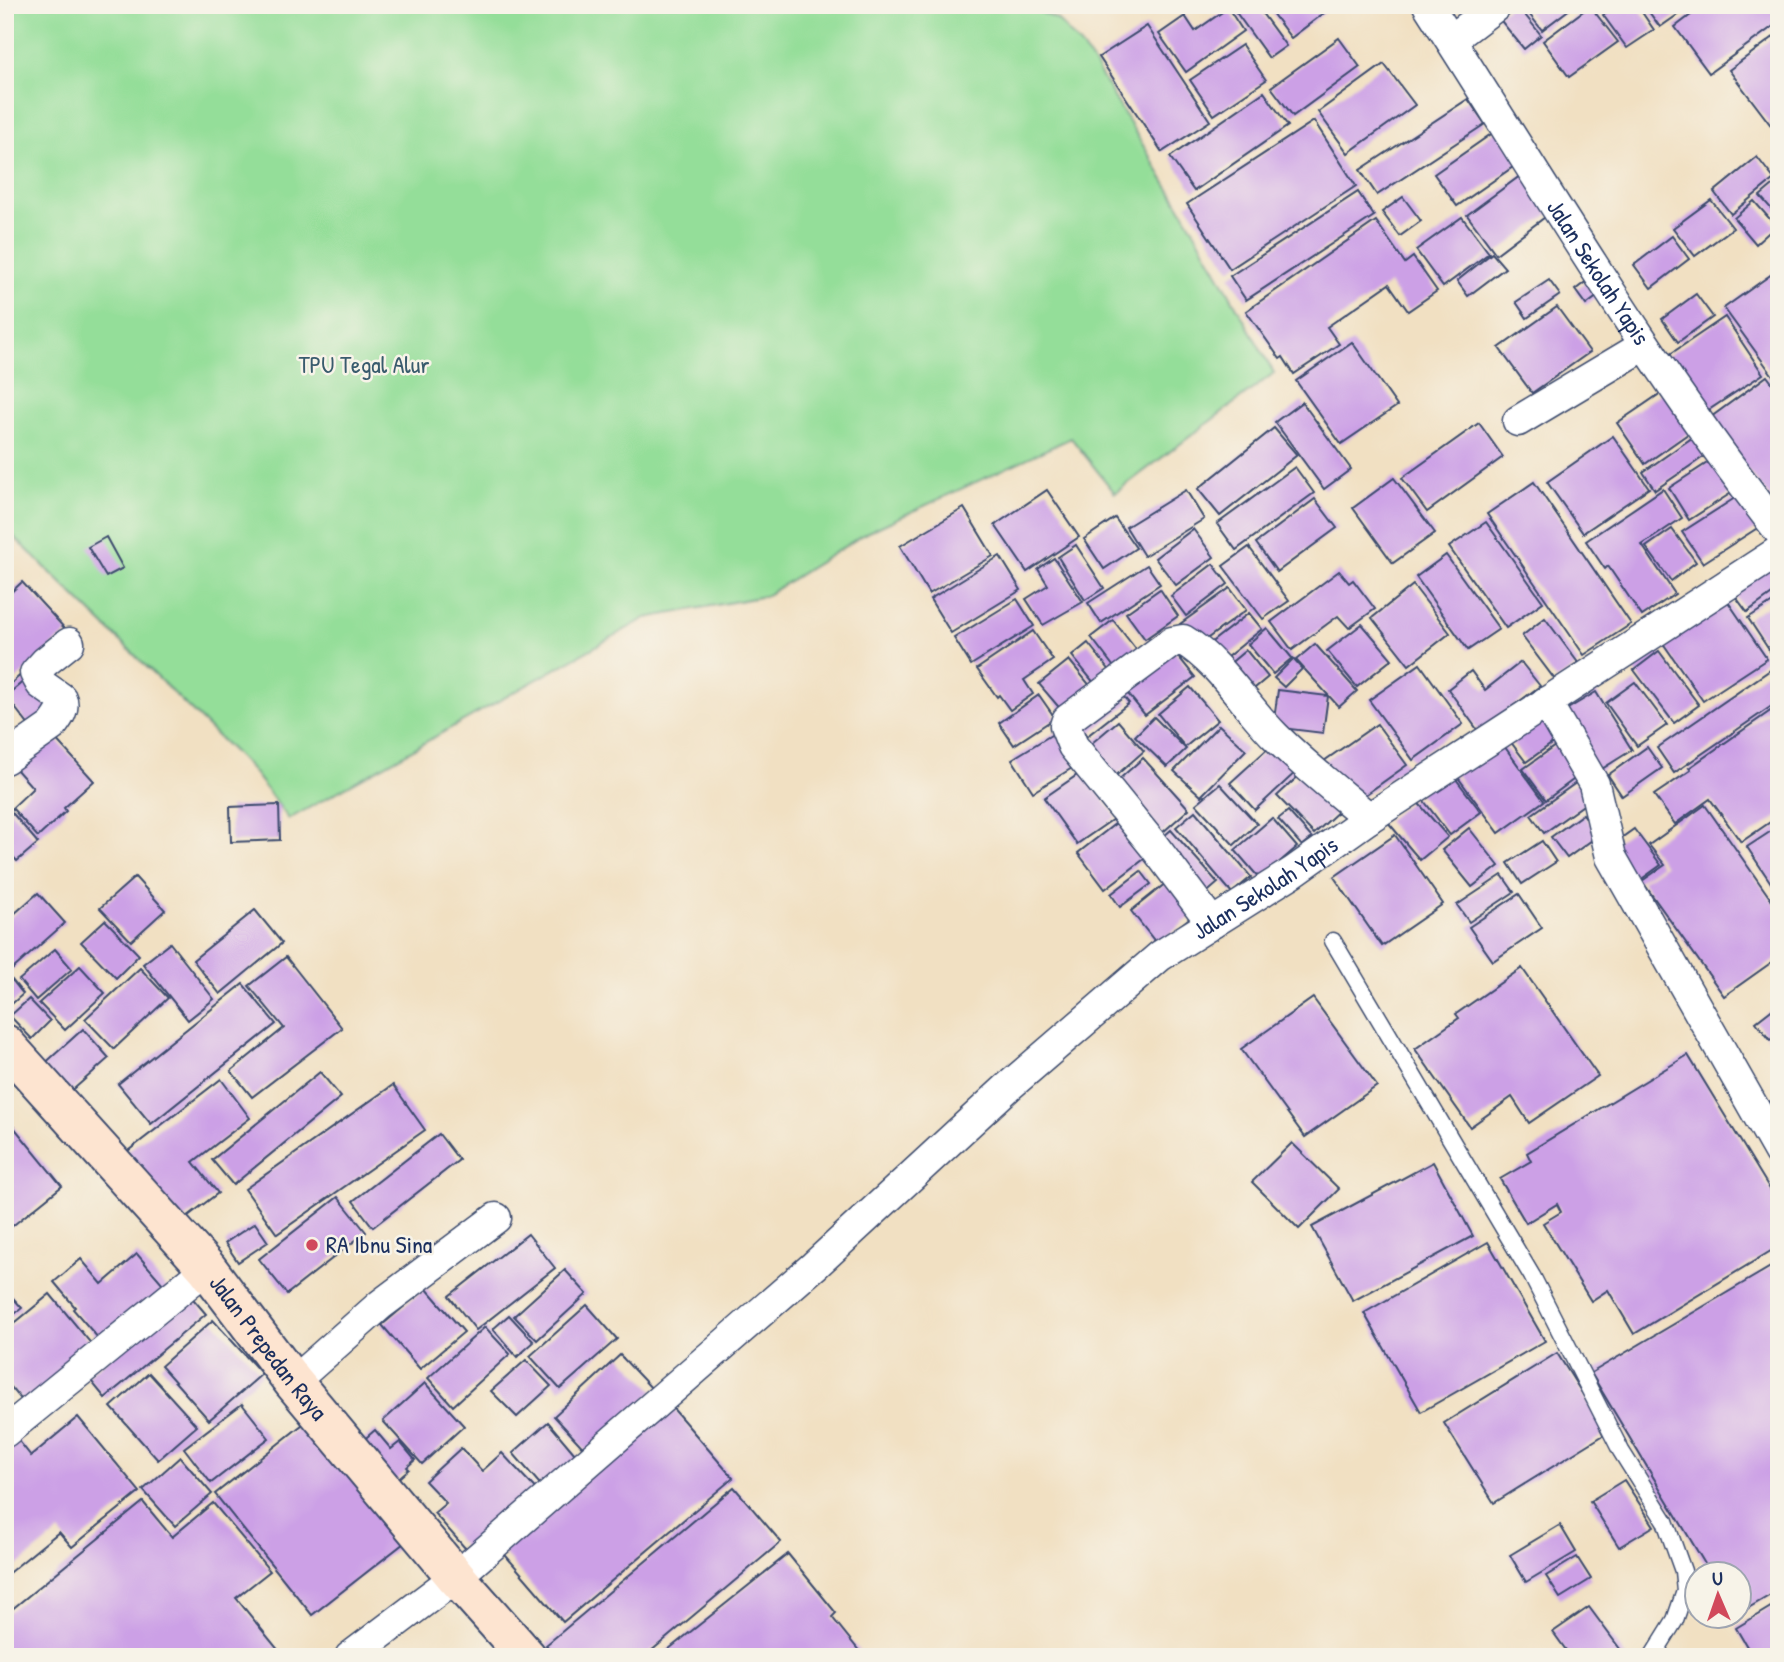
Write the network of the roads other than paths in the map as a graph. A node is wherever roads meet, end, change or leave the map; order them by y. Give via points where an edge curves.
1 (1428, 5) edge
2 (1497, 5) edge
3 (1451, 40) junction
4 (1645, 345) junction
5 (1518, 421) dead end
6 (1779, 531) edge
7 (1779, 551) edge
8 (69, 643) dead end
9 (1546, 702) junction
10 (5, 759) edge
11 (1368, 818) junction
12 (1212, 923) junction
13 (1333, 942) dead end
14 (5, 1044) edge
15 (1779, 1152) edge
16 (496, 1218) dead end
17 (206, 1268) junction
18 (293, 1382) junction
19 (5, 1432) edge
20 (456, 1577) junction
21 (351, 1657) edge
22 (527, 1657) edge
23 (1652, 1657) edge

1 - 3 street, Jalan Sekolah Yapis
2 - 3 street
3 - 4 street, Jalan Sekolah Yapis
4 - 5 street
4 - 6 street, Jalan Sekolah Yapis via 1722,458
7 - 9 street, Jalan Sekolah Yapis
8 - 10 street via 35,673 41,684 61,698 58,719
9 - 11 street, Jalan Sekolah Yapis
9 - 15 street via 1594,784 1611,857
11 - 12 street, Jalan Sekolah Yapis via 1293,873
11 - 12 street via 1274,735 1191,645 1183,640 1172,642 1065,726 1073,746
12 - 20 street, Jalan Sekolah Yapis via 1160,956 1007,1087 814,1266
13 - 23 lane via 1532,1276 1621,1451 1665,1521 1683,1571 1685,1591 1675,1620
14 - 17 street, Jalan Prepedan Raya
16 - 18 street via 380,1305
17 - 18 street, Jalan Prepedan Raya
17 - 19 street
18 - 20 street, Jalan Prepedan Raya
20 - 21 street, Jalan Sekolah Yapis
20 - 22 street, Jalan Prepedan Raya

